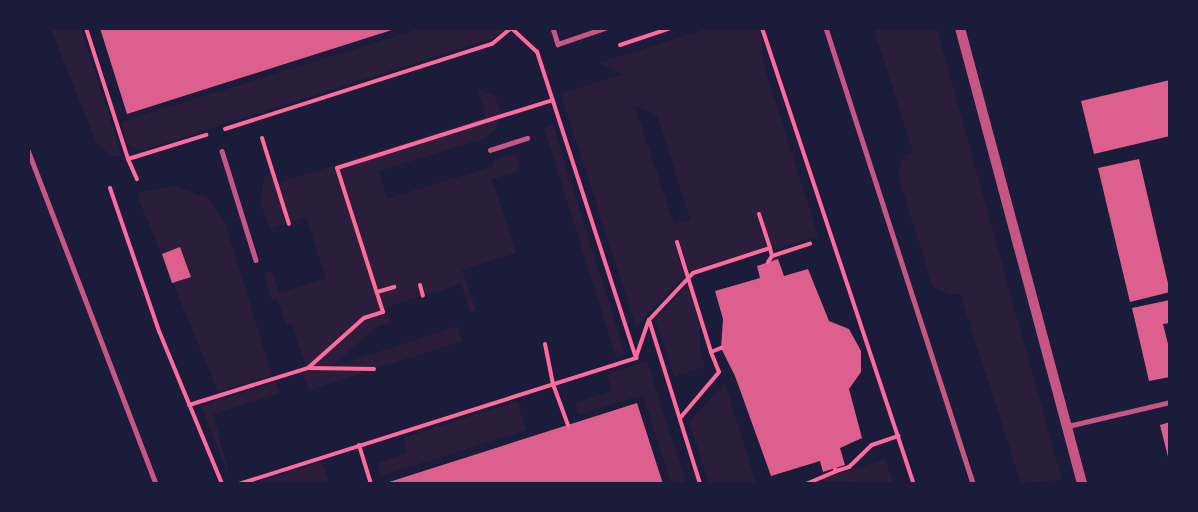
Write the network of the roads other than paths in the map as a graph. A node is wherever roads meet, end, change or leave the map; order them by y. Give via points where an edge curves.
1 (553, 28) edge
2 (605, 28) edge
3 (826, 28) edge
4 (960, 28) edge
5 (527, 138) dead end
6 (28, 150) edge
7 (489, 150) dead end
8 (222, 151) dead end
9 (256, 260) dead end
10 (1170, 402) edge
11 (1065, 426) junction
12 (156, 483) edge
13 (973, 483) edge
14 (1082, 483) edge

1 - 2 lane via 558,44
3 - 13 lane
4 - 11 street
5 - 7 lane
6 - 12 lane
8 - 9 lane
10 - 11 lane
11 - 14 street

